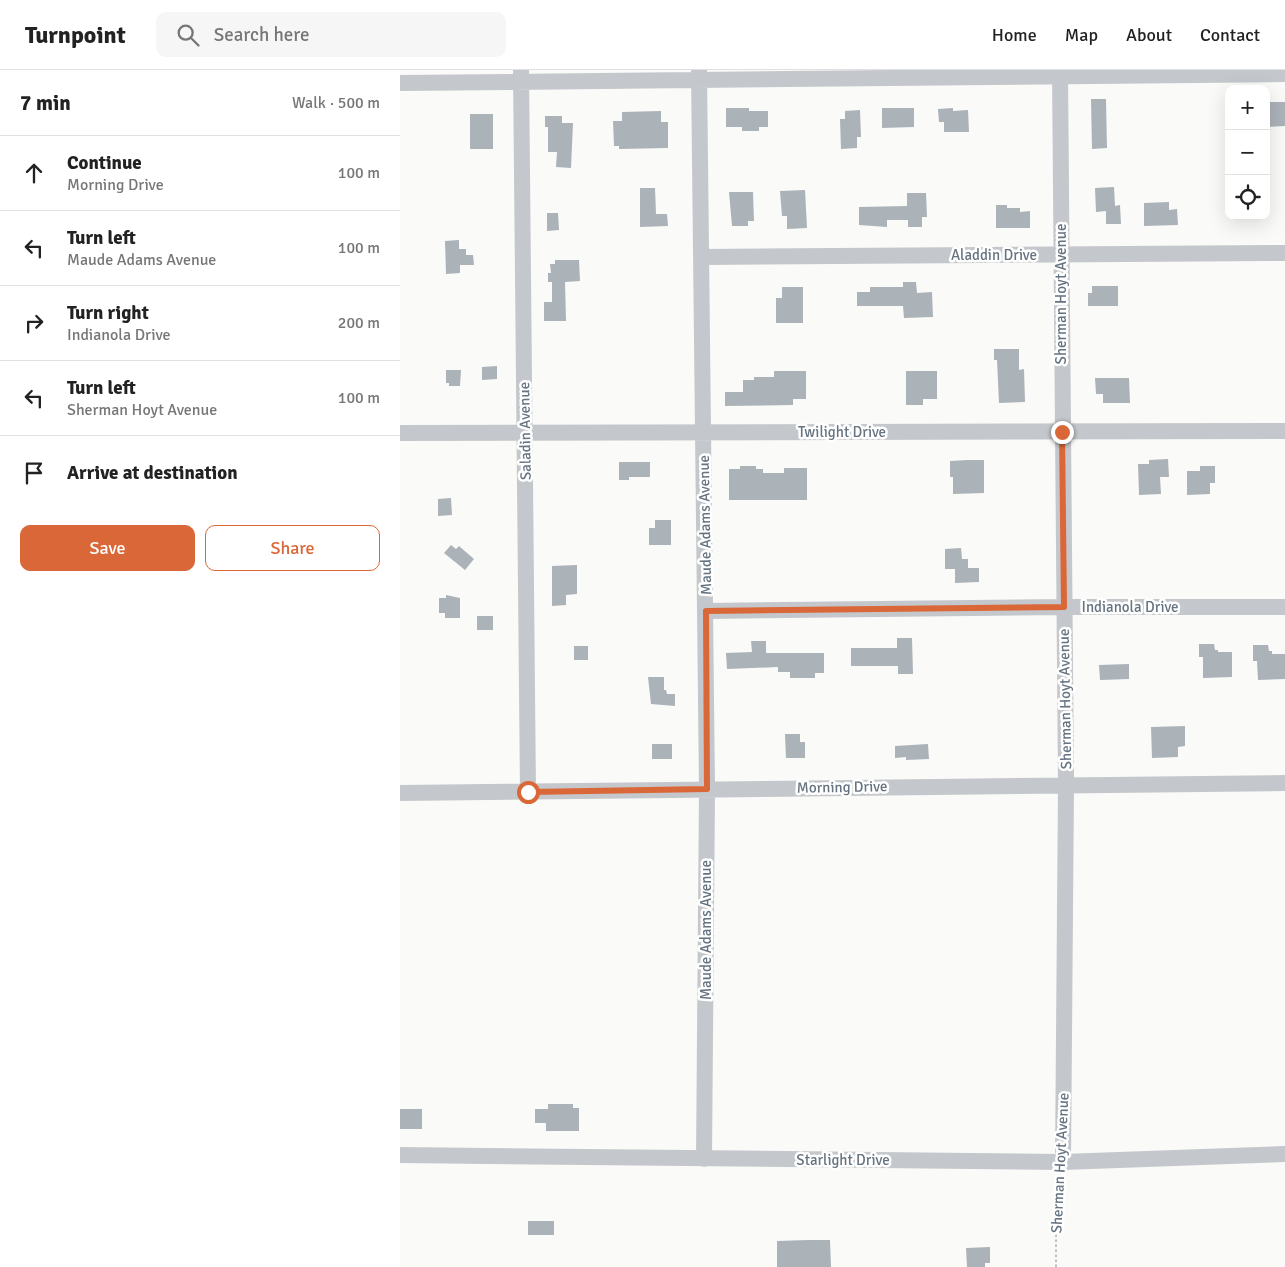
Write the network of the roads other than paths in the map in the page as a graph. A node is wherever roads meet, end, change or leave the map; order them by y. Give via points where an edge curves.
1 (1242, 72) edge
2 (1060, 73) edge
3 (878, 74) edge
4 (1285, 74) edge
5 (521, 76) edge
6 (699, 76) edge
7 (400, 83) edge
8 (1285, 253) edge
9 (1061, 254) junction
10 (702, 257) junction
11 (1285, 431) edge
12 (525, 432) junction
13 (1062, 432) junction
14 (400, 433) edge
15 (704, 433) junction
16 (1064, 607) junction
17 (1285, 607) edge
18 (706, 611) junction
19 (1285, 783) edge
20 (1066, 784) junction
21 (707, 789) junction
22 (528, 792) junction
23 (400, 793) edge
24 (1285, 1154) edge
25 (400, 1155) edge
26 (704, 1159) junction
27 (1063, 1162) junction

1 - 2 street
1 - 4 street
2 - 3 street
2 - 9 street, Sherman Hoyt Avenue
3 - 6 street
5 - 6 street
5 - 7 street
5 - 12 street, Saladin Avenue
6 - 10 street, Maude Adams Avenue
8 - 9 street, Aladdin Drive
9 - 10 street, Aladdin Drive
9 - 13 street, Sherman Hoyt Avenue
10 - 15 street, Maude Adams Avenue
11 - 13 street, Twilight Drive
12 - 14 street, Twilight Drive
12 - 15 street, Twilight Drive
12 - 22 street, Saladin Avenue
13 - 15 street, Twilight Drive
13 - 16 street, Sherman Hoyt Avenue
15 - 18 street, Maude Adams Avenue
16 - 17 street, Indianola Drive
16 - 18 street, Indianola Drive
16 - 20 street, Sherman Hoyt Avenue
18 - 21 street, Maude Adams Avenue
19 - 20 street, Morning Drive
20 - 21 street, Morning Drive
20 - 27 street, Sherman Hoyt Avenue
21 - 22 street, Morning Drive
21 - 26 street, Maude Adams Avenue
22 - 23 street, Morning Drive
24 - 27 street, Starlight Drive
25 - 26 street, Starlight Drive
26 - 27 street, Starlight Drive

